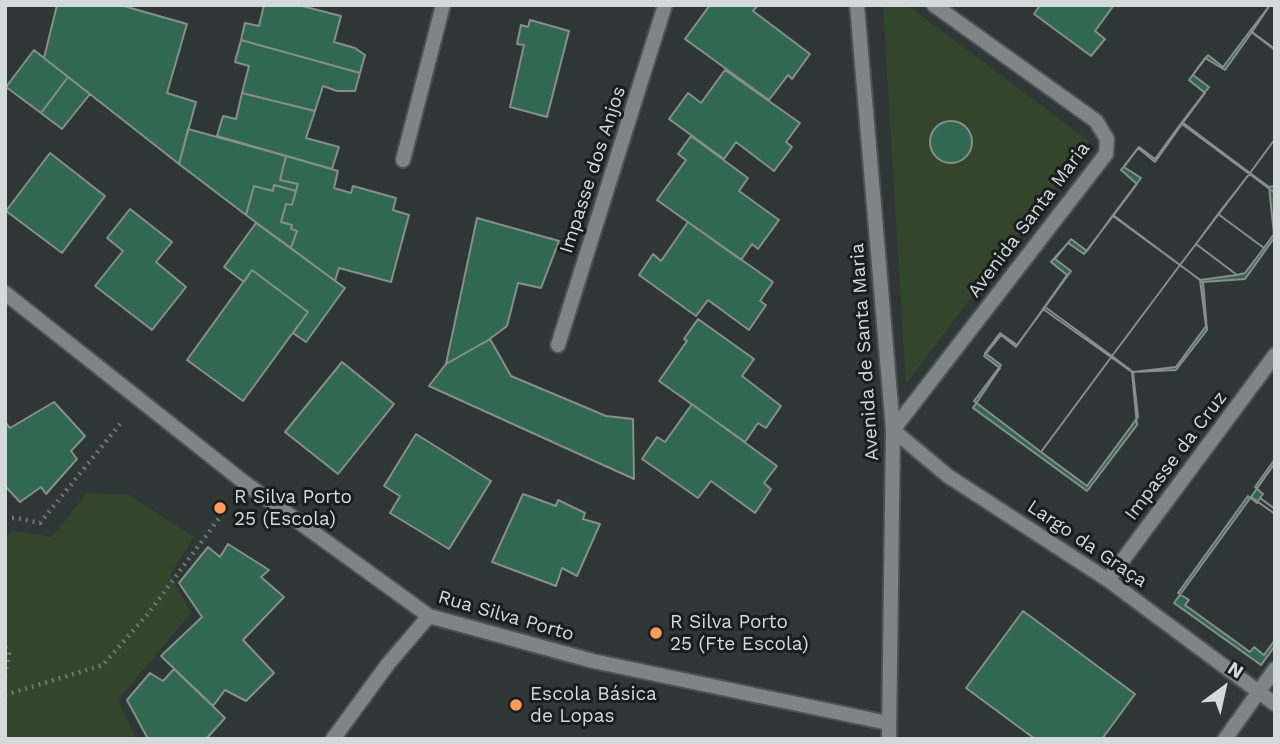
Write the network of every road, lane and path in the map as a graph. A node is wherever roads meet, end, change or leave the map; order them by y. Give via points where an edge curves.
1 (443, 5) edge
2 (665, 5) edge
3 (857, 5) edge
4 (934, 5) edge
5 (403, 160) dead end
6 (5, 293) edge
7 (558, 345) dead end
8 (1275, 355) edge
9 (140, 399) junction
10 (892, 430) junction
11 (245, 483) junction
12 (5, 518) edge
13 (1108, 580) junction
14 (429, 616) junction
15 (5, 647) edge
16 (1275, 669) edge
17 (5, 675) edge
18 (1259, 691) junction
19 (5, 695) edge
20 (1275, 704) edge
21 (888, 723) junction
22 (333, 739) edge
23 (889, 739) edge
24 (1226, 739) edge

1 - 5 street
2 - 7 street, Impasse dos Anjos
3 - 10 street, Avenida de Santa Maria
4 - 10 street, Avenida Santa Maria via 1096,121 1107,139 1106,154
6 - 9 street, Rua Silva Porto
8 - 13 street, Impasse da Cruz
9 - 11 street, Rua Silva Porto
9 - 12 path via 40,523
10 - 13 street, Largo da Graça via 948,476
10 - 21 street, Avenida de Santa Maria
11 - 14 street, Rua Silva Porto
11 - 19 path via 147,615 103,664
13 - 18 street, Largo da Graça
14 - 21 street, Rua Silva Porto via 593,661
14 - 22 street
15 - 17 path via 9,653
16 - 18 street
18 - 20 street, Largo da Graça
18 - 24 street
21 - 23 street, Avenida de Santa Maria

